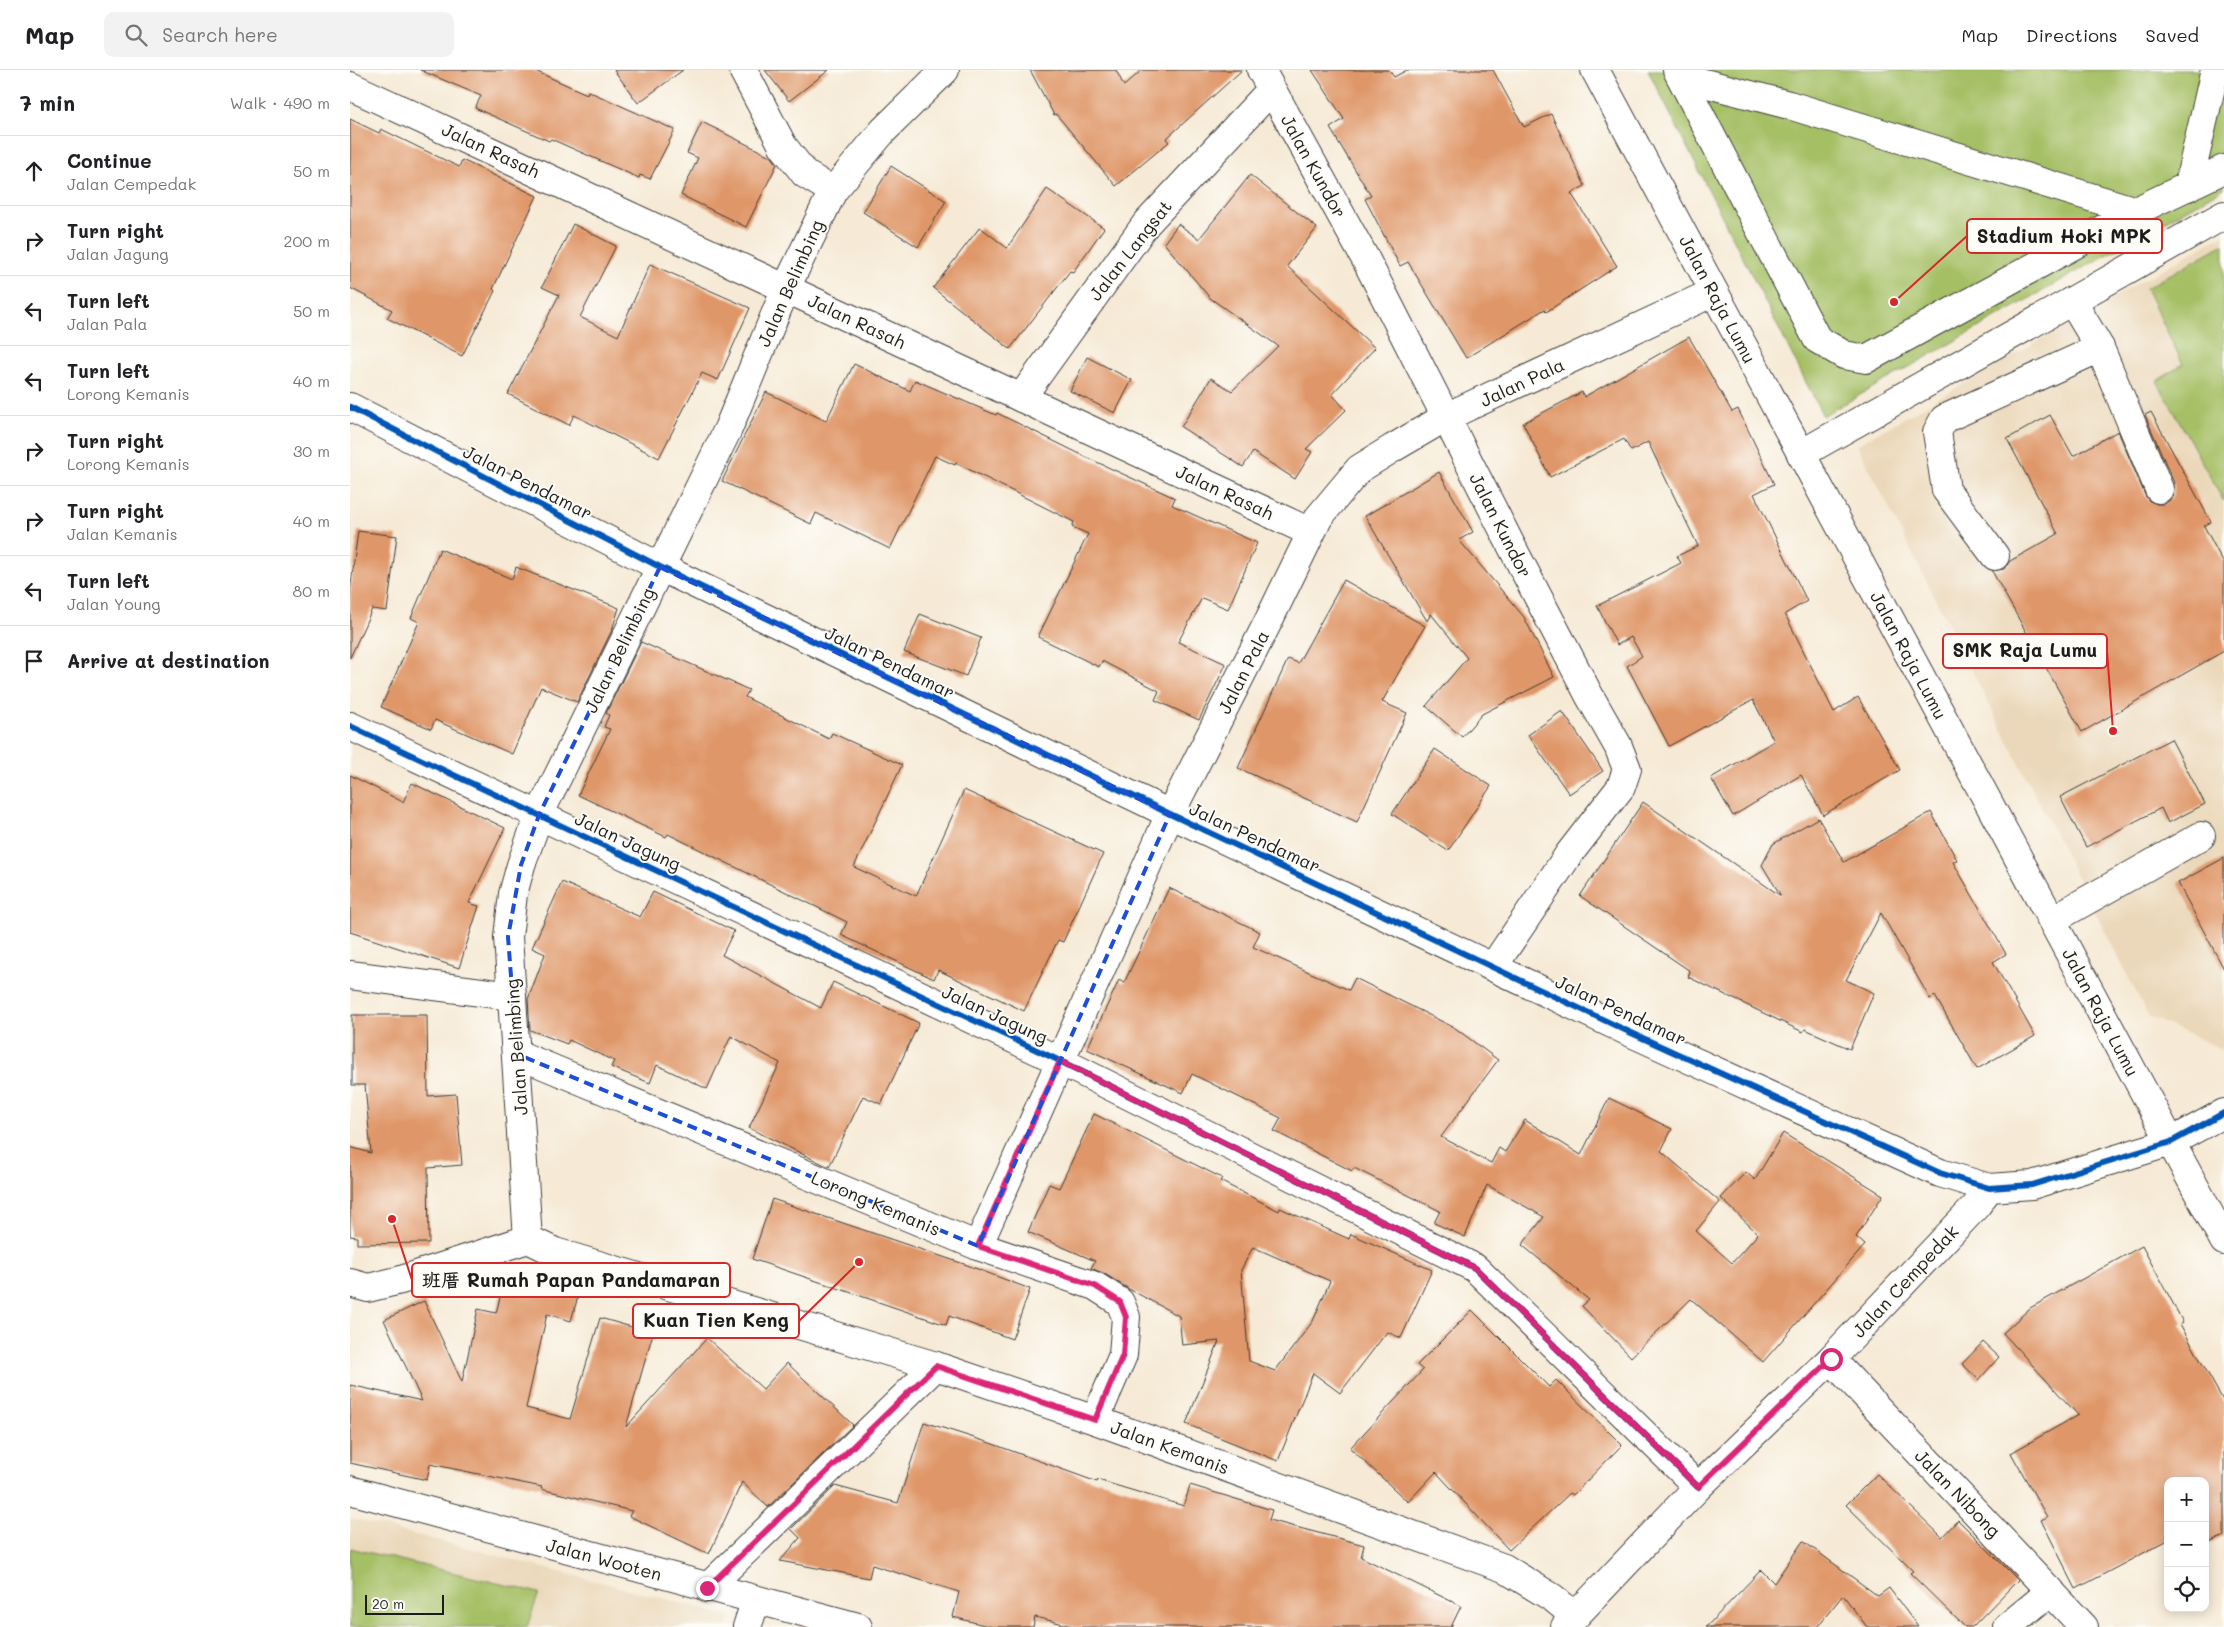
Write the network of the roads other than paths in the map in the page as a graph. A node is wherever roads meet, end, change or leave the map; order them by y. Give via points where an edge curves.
1 (743, 70) edge
2 (945, 70) edge
3 (1595, 70) edge
4 (2215, 70) edge
5 (1679, 74) edge
6 (1266, 80) edge
7 (350, 86) edge
8 (2224, 169) edge
9 (2188, 188) junction
10 (833, 191) junction
11 (2136, 211) junction
12 (2224, 215) edge
13 (786, 288) junction
14 (1714, 292) junction
15 (2072, 301) junction
16 (2100, 348) junction
17 (1021, 398) junction
18 (350, 407) edge
19 (1446, 418) junction
20 (1802, 454) junction
21 (2159, 489) dead end
22 (1310, 532) junction
23 (1994, 556) dead end
24 (660, 567) junction
25 (350, 726) edge
26 (1170, 814) junction
27 (539, 815) junction
28 (2201, 836) dead end
29 (2052, 920) junction
30 (1493, 967) junction
31 (350, 975) edge
32 (512, 996) junction
33 (517, 1054) junction
34 (1060, 1061) junction
35 (2224, 1113) edge
36 (2171, 1142) junction
37 (1989, 1188) junction
38 (528, 1239) junction
39 (2224, 1241) edge
40 (978, 1246) junction
41 (350, 1283) edge
42 (1831, 1359) junction
43 (936, 1366) junction
44 (1095, 1420) junction
45 (1698, 1487) junction
46 (350, 1490) edge
47 (707, 1588) junction
48 (2051, 1591) junction
49 (756, 1600) junction
50 (1570, 1622) edge
51 (747, 1627) edge
52 (858, 1627) edge
53 (2007, 1627) edge
54 (2084, 1627) edge

1 - 10 street via 783,146 805,174
2 - 10 street, Jalan Belimbing via 883,131
3 - 14 street, Jalan Raja Lumu
4 - 9 street
5 - 11 street via 1789,104
5 - 11 street via 1817,339 1844,355 1866,359
6 - 17 street, Jalan Langsat via 1146,224
6 - 19 street, Jalan Kundor via 1366,260
7 - 13 street, Jalan Rasah
8 - 9 street
9 - 11 street
10 - 13 street, Jalan Belimbing
12 - 15 street
13 - 17 street, Jalan Rasah
13 - 24 street, Jalan Belimbing via 728,429
14 - 19 street, Jalan Pala
14 - 20 street, Jalan Raja Lumu
15 - 16 street
15 - 20 street
16 - 21 street
16 - 23 street via 1944,419 1937,432 1946,490
17 - 22 street, Jalan Rasah
18 - 24 street, Jalan Pendamar
19 - 22 street, Jalan Pala via 1359,469
19 - 30 street, Jalan Kundor via 1618,746 1627,769 1621,787 1569,854
20 - 29 street, Jalan Raja Lumu
22 - 26 street, Jalan Pala
24 - 26 street, Jalan Pendamar
24 - 27 street, Jalan Belimbing
25 - 27 street, Jalan Jagung
26 - 30 street, Jalan Pendamar
26 - 34 street, Jalan Pala
27 - 32 street, Jalan Belimbing via 513,894 508,937
27 - 34 street, Jalan Jagung
28 - 29 street
29 - 36 street, Jalan Raja Lumu
30 - 37 street, Jalan Pendamar via 1940,1173
31 - 32 street
32 - 33 street, Jalan Belimbing
33 - 38 street, Jalan Belimbing
33 - 40 street, Lorong Kemanis
34 - 40 street, Jalan Pala
34 - 45 street, Jalan Jagung via 1475,1268
35 - 36 street, Jalan Pendamar
36 - 37 street, Jalan Pendamar via 2032,1185
36 - 39 street, Jalan Raja Lumu
37 - 42 street, Jalan Cempedak via 1977,1205
38 - 41 street via 401,1280 368,1288
38 - 43 street, Jalan Kemanis via 555,1252
40 - 44 street, Lorong Kemanis via 1095,1286 1120,1302 1126,1317 1123,1355
42 - 45 street, Jalan Cempedak
42 - 48 street, Jalan Nibong
43 - 44 street, Jalan Kemanis
43 - 47 street
44 - 50 street, Jalan Kemanis via 1504,1568 1553,1598
45 - 50 street, Jalan Cempedak
46 - 47 street, Jalan Wooten
47 - 49 street, Jalan Wooten
48 - 53 street
48 - 54 street, Jalan Nibong
49 - 51 street
49 - 52 street, Jalan Wooten

